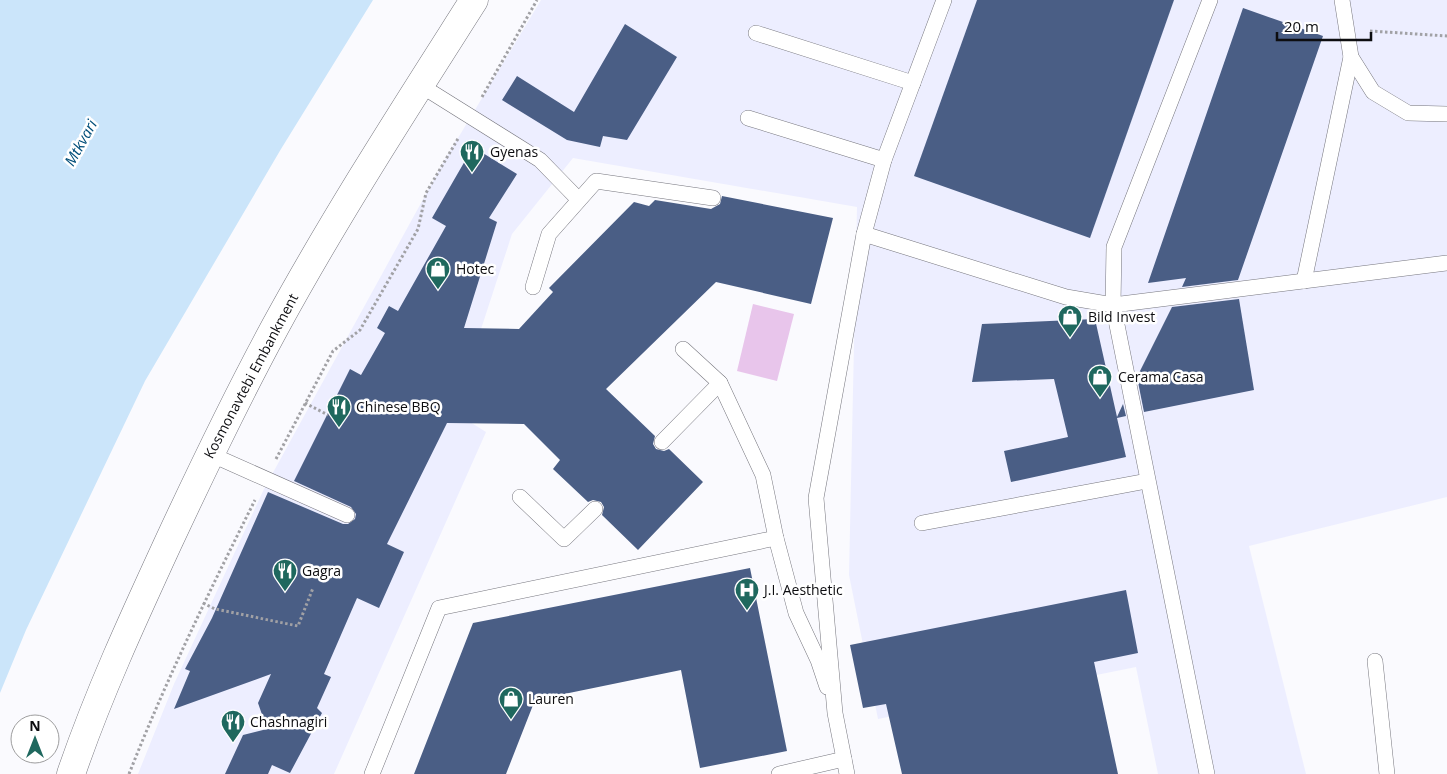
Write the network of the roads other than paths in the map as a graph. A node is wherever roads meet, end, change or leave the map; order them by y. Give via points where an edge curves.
1 (474, 0) edge
2 (944, 0) edge
3 (1210, 0) edge
4 (1342, 0) edge
5 (756, 33) dead end
6 (1351, 57) junction
7 (913, 83) junction
8 (420, 85) junction
9 (1447, 114) edge
10 (748, 118) dead end
11 (884, 160) junction
12 (713, 198) dead end
13 (578, 199) junction
14 (864, 234) junction
15 (1447, 263) edge
16 (1304, 282) junction
17 (533, 287) dead end
18 (1113, 305) junction
19 (683, 349) dead end
20 (720, 383) junction
21 (662, 442) dead end
22 (210, 454) junction
23 (1147, 481) junction
24 (520, 497) dead end
25 (595, 509) dead end
26 (347, 514) dead end
27 (922, 523) dead end
28 (776, 538) junction
29 (1375, 661) dead end
30 (835, 713) junction
31 (845, 767) edge
32 (71, 774) edge
33 (372, 774) edge
34 (779, 774) edge
35 (1207, 774) edge
36 (1387, 774) edge

1 - 8 main road, Kosmonavtebi Embankment
2 - 7 lane
3 - 18 lane via 1114,248
4 - 6 lane
5 - 7 lane
6 - 9 lane via 1373,92 1408,113
6 - 16 lane
7 - 11 lane
8 - 13 lane via 540,160
8 - 22 main road, Kosmonavtebi Embankment via 275,327
10 - 11 lane
11 - 14 lane
12 - 13 lane via 596,181
13 - 17 lane via 549,234
14 - 18 lane via 1066,297
14 - 30 lane via 816,498
15 - 16 lane
16 - 18 lane
18 - 23 lane
19 - 20 lane
20 - 21 lane
20 - 28 lane via 763,475
22 - 26 lane
22 - 32 main road, Kosmonavtebi Embankment via 106,682
23 - 27 lane
23 - 35 lane
24 - 25 lane via 564,539
28 - 30 lane via 796,613 818,660
28 - 33 lane via 440,608
29 - 36 lane
30 - 31 lane
31 - 34 lane

